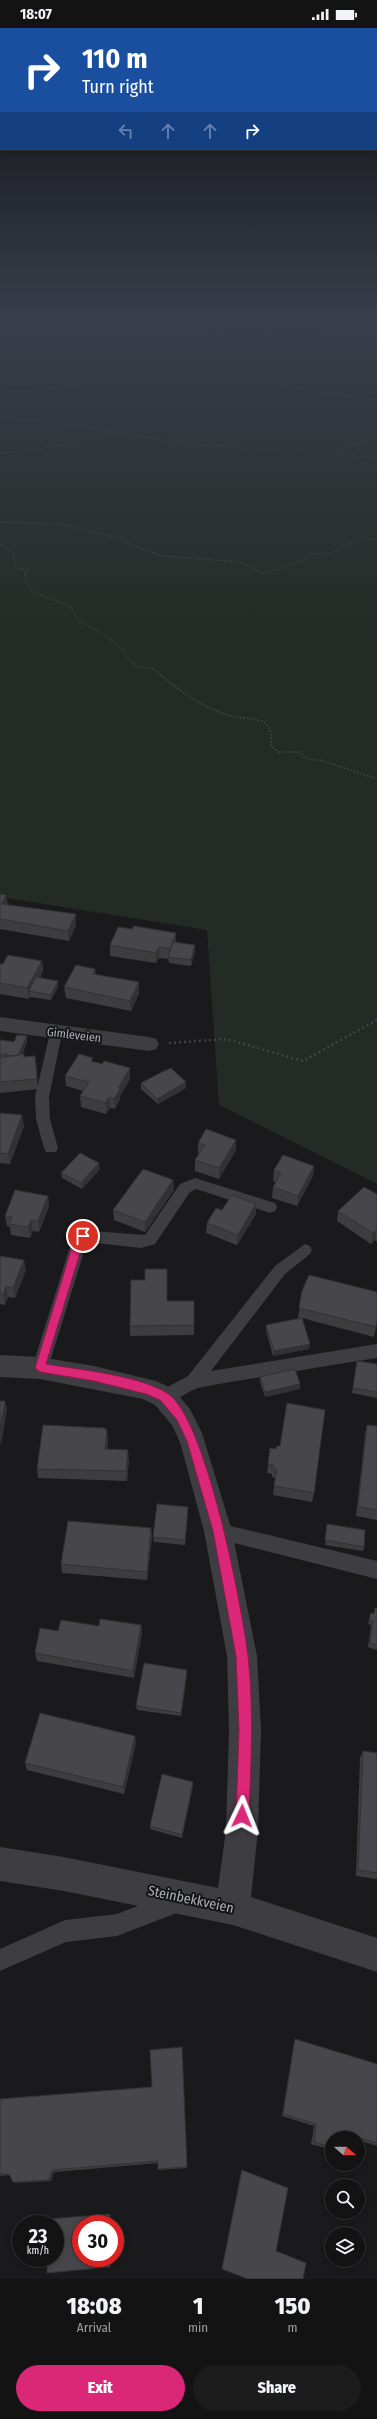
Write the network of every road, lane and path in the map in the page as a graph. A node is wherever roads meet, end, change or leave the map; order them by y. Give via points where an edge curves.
1 (57, 423) edge
2 (120, 432) junction
3 (377, 437) edge
4 (334, 452) junction
5 (0, 453) edge
6 (377, 459) edge
7 (0, 522) edge
8 (377, 540) edge
9 (0, 545) edge
10 (377, 779) edge
11 (377, 1020) edge
12 (0, 1024) edge
13 (56, 1033) junction
14 (149, 1044) joint
15 (51, 1148) dead end
16 (270, 1208) dead end
17 (306, 1250) dead end
18 (377, 1351) edge
19 (0, 1366) edge
20 (40, 1368) junction
21 (194, 1381) junction
22 (164, 1397) junction
23 (218, 1531) junction
24 (377, 1570) edge
25 (0, 1864) edge
26 (190, 1897) junction
27 (233, 1908) junction
28 (377, 1955) edge
29 (0, 1960) edge

1 - 2 path
2 - 4 path via 185,443
2 - 5 path via 30,450
3 - 4 path
4 - 6 path
7 - 8 path via 78,527 121,538 124,542 162,556 240,562 264,574 302,561 312,554 332,553 360,537
9 - 10 path via 13,552 16,568 28,570 24,574 31,591 71,607 78,621 105,634 124,650 127,658 136,666 154,669 184,695 227,715 257,719 266,723 271,732 271,746 278,752 300,752 305,758 323,761
11 - 14 path via 303,1061 226,1039
12 - 13 street, Gimleveien
13 - 14 street, Gimleveien
13 - 15 lane via 42,1098 43,1119
16 - 20 lane via 194,1183 184,1188 150,1240 141,1242 84,1231
17 - 21 lane via 280,1270
18 - 21 lane
19 - 20 street
20 - 22 street via 94,1376 147,1389
21 - 22 lane
22 - 23 street via 181,1417 193,1441
23 - 24 lane
23 - 27 street via 242,1656 246,1730 242,1830
25 - 26 street, Steinbekkveien
26 - 27 street, Steinbekkveien
26 - 29 lane via 117,1925 65,1931
27 - 28 street, Steinbekkveien

